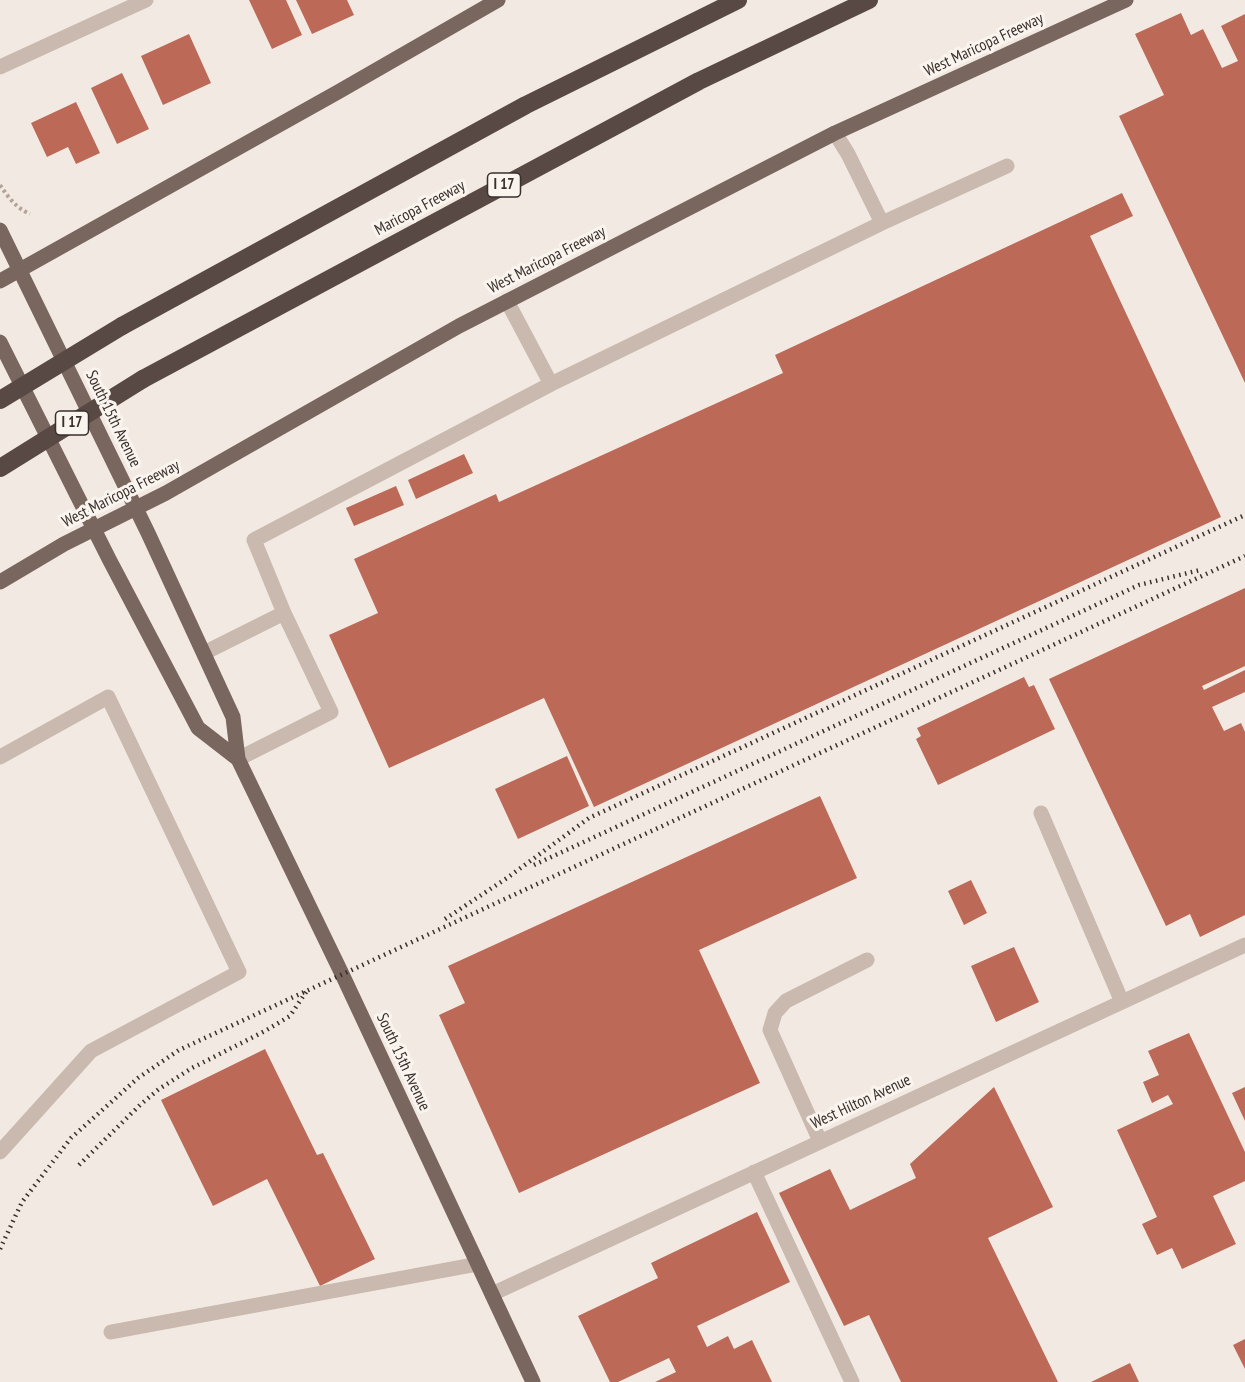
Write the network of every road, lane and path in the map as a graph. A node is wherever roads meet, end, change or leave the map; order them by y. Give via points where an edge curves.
1 (146, 0) edge
2 (498, 0) edge
3 (738, 0) edge
4 (869, 0) edge
5 (1126, 0) edge
6 (0, 67) edge
7 (835, 134) junction
8 (1007, 166) dead end
9 (0, 184) edge
10 (30, 214) dead end
11 (882, 223) junction
12 (0, 230) edge
13 (20, 269) junction
14 (0, 280) edge
15 (507, 302) junction
16 (0, 342) edge
17 (550, 384) junction
18 (0, 400) edge
19 (0, 468) edge
20 (136, 508) junction
21 (94, 529) junction
22 (0, 582) edge
23 (284, 613) junction
24 (204, 653) junction
25 (0, 757) edge
26 (238, 759) junction
27 (1041, 813) dead end
28 (1245, 945) edge
29 (867, 960) dead end
30 (1122, 1002) junction
31 (820, 1141) junction
32 (0, 1152) edge
33 (754, 1172) junction
34 (478, 1264) junction
35 (492, 1293) junction
36 (111, 1332) dead end
37 (533, 1382) edge
38 (852, 1382) edge

1 - 6 street
2 - 13 main road
3 - 18 highway, bridge via 526,105 122,326
4 - 19 highway, Maricopa Freeway / I 17, bridge via 699,81 143,379
5 - 7 main road, West Maricopa Freeway
7 - 11 street
7 - 15 main road, West Maricopa Freeway
8 - 11 street
9 - 10 path via 8,198
11 - 17 street
12 - 13 main road, South 15th Avenue
13 - 14 main road
13 - 20 main road, South 15th Avenue
15 - 17 street
15 - 20 main road, West Maricopa Freeway
16 - 21 main road, South 15th Avenue
17 - 23 street via 254,540
20 - 21 main road, West Maricopa Freeway
20 - 24 main road, South 15th Avenue
21 - 22 main road, West Maricopa Freeway
21 - 26 main road, South 15th Avenue via 198,728
23 - 24 street
23 - 26 street via 331,712
24 - 26 main road, South 15th Avenue via 233,717
25 - 32 street via 108,697 239,972 91,1051
26 - 34 main road, South 15th Avenue
27 - 30 street
28 - 30 street, West Hilton Avenue
29 - 31 street via 786,1001 775,1013 770,1030
30 - 31 street, West Hilton Avenue
31 - 33 street, West Hilton Avenue
33 - 35 street, West Hilton Avenue
33 - 38 street
34 - 35 main road, South 15th Avenue
34 - 36 street
35 - 37 main road, South 15th Avenue

